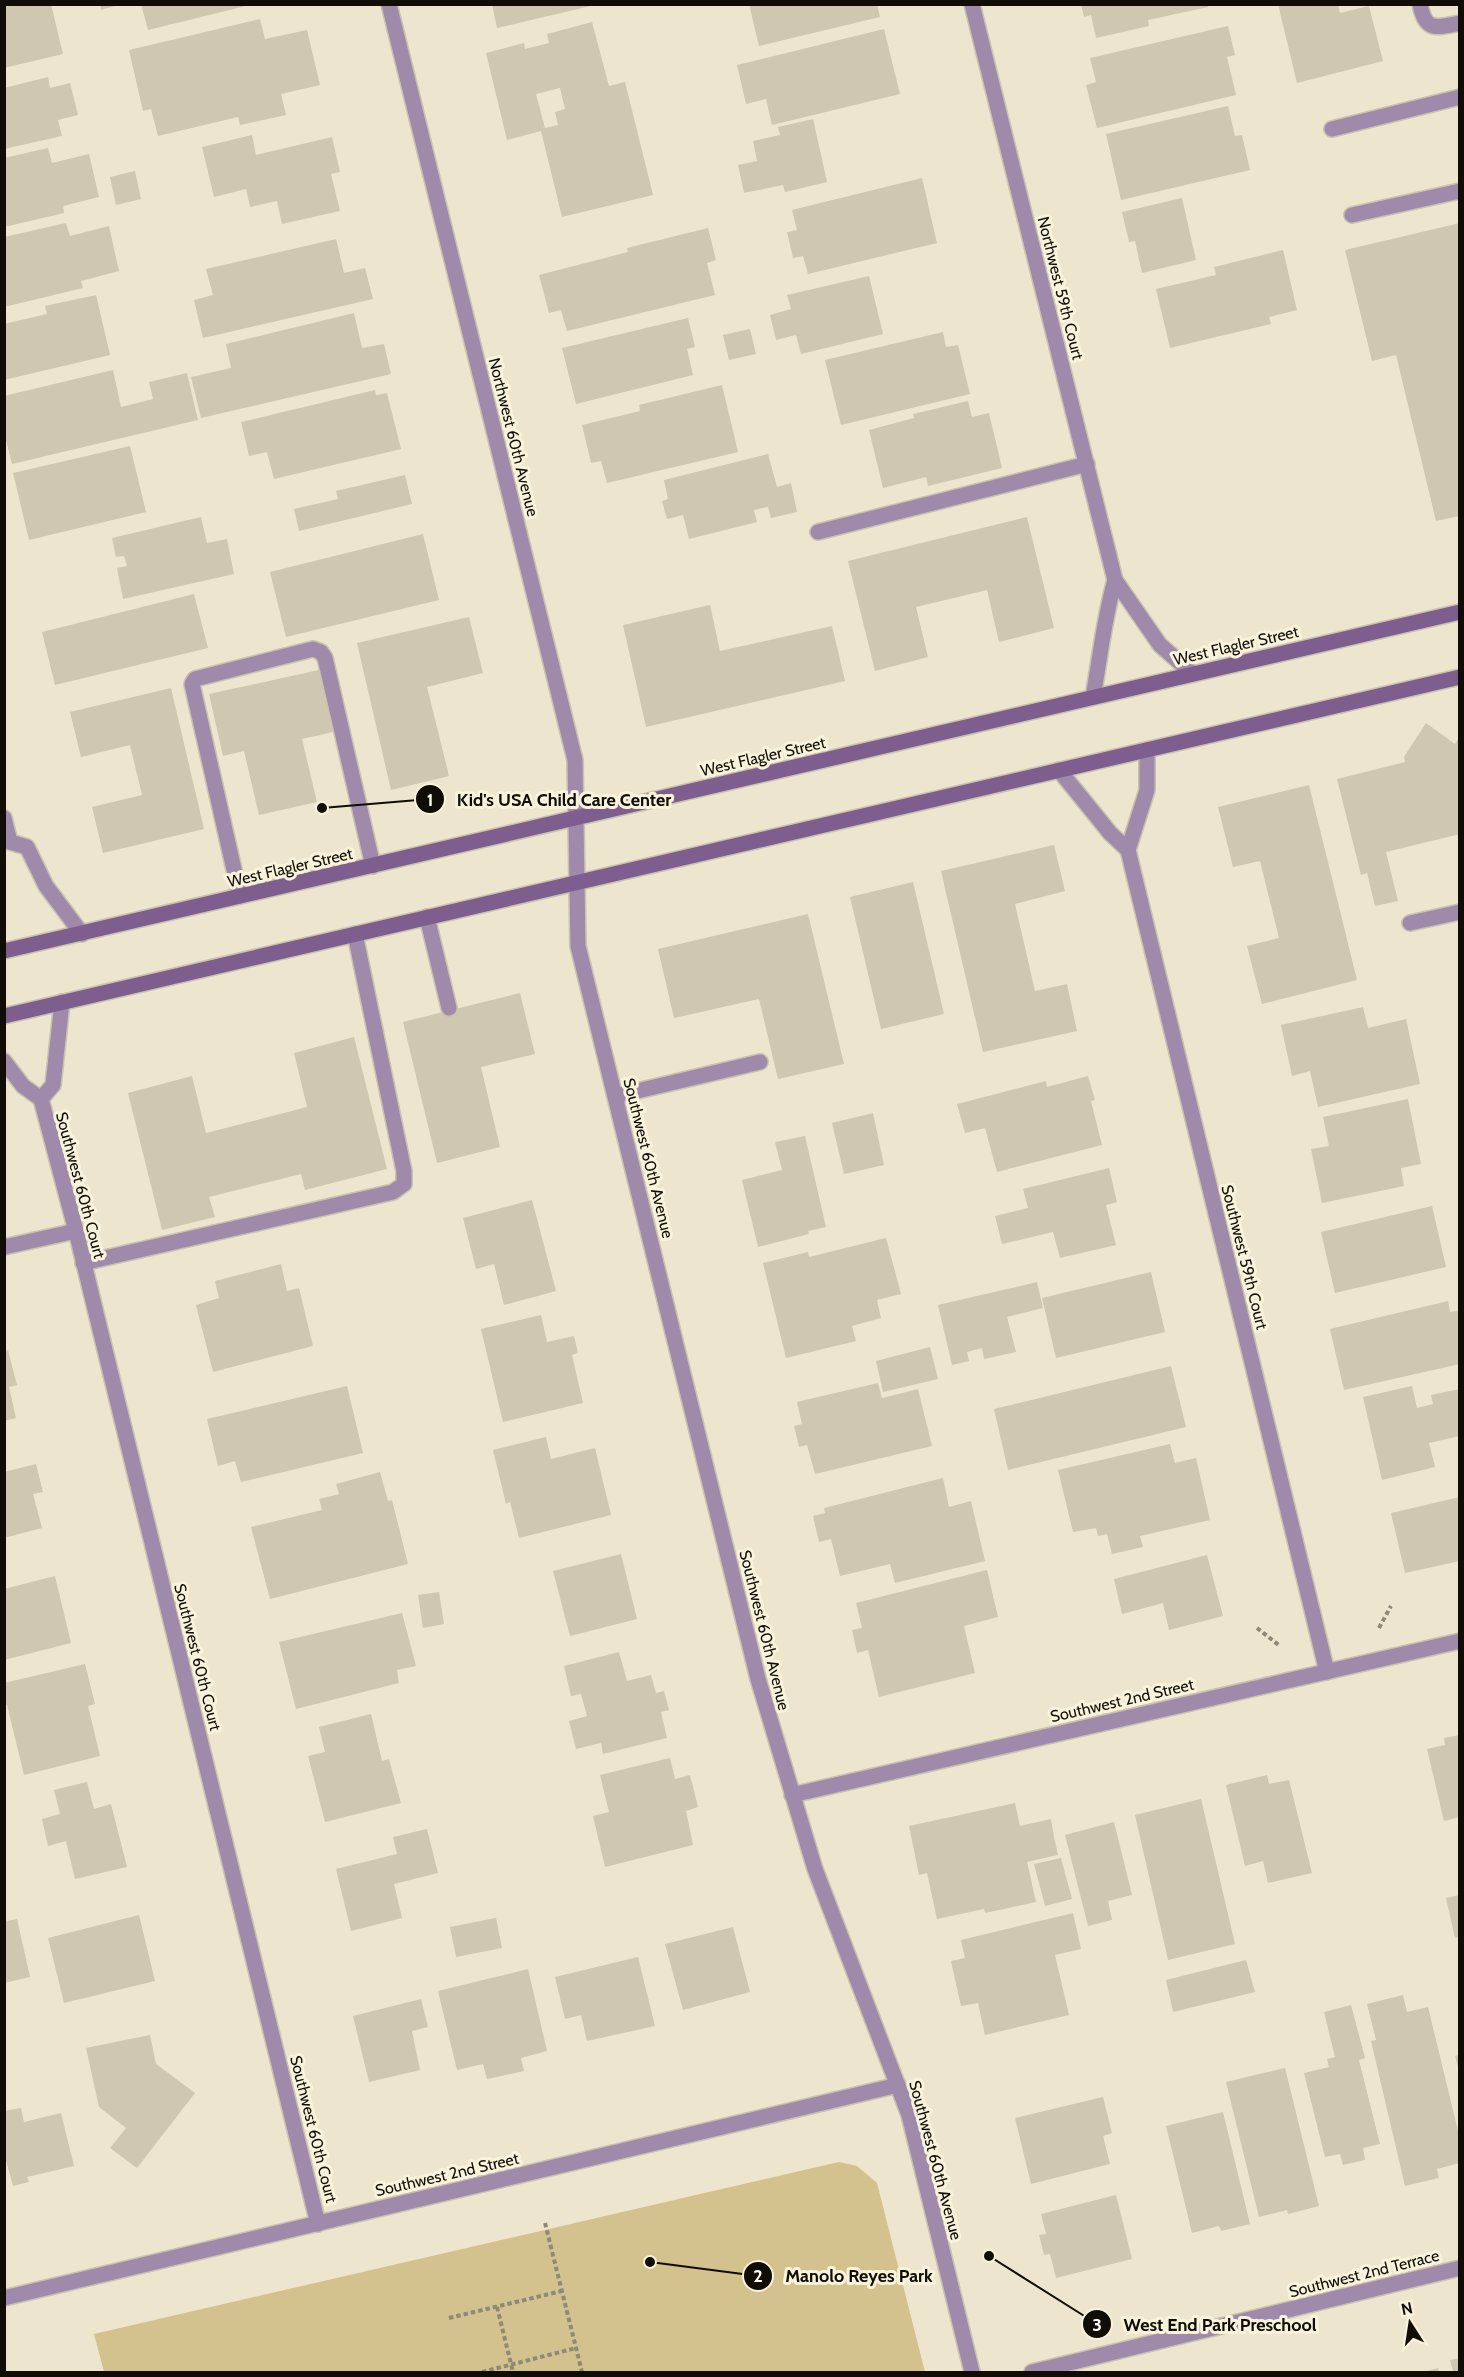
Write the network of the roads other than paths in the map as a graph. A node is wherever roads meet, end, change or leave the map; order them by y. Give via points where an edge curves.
1 (389, 4) edge
2 (972, 4) edge
3 (1420, 4) edge
4 (1460, 22) edge
5 (1460, 97) edge
6 (1332, 129) dead end
7 (1460, 191) edge
8 (1352, 214) dead end
9 (1087, 464) junction
10 (818, 532) dead end
11 (1115, 580) junction
12 (1460, 612) edge
13 (1192, 674) junction
14 (1460, 677) edge
15 (1093, 697) junction
16 (1147, 750) junction
17 (1059, 770) junction
18 (4, 818) edge
19 (575, 819) junction
20 (8, 845) edge
21 (1128, 850) junction
22 (373, 866) junction
23 (576, 882) junction
24 (240, 897) junction
25 (1460, 912) edge
26 (427, 917) junction
27 (1410, 923) dead end
28 (82, 934) junction
29 (355, 934) junction
30 (4, 951) edge
31 (62, 1002) junction
32 (449, 1008) dead end
33 (4, 1016) edge
34 (4, 1061) edge
35 (760, 1062) dead end
36 (616, 1096) junction
37 (41, 1099) junction
38 (76, 1231) junction
39 (4, 1247) edge
40 (83, 1263) junction
41 (1460, 1641) edge
42 (1327, 1672) junction
43 (792, 1795) junction
44 (898, 2085) junction
45 (318, 2224) junction
46 (1460, 2268) edge
47 (4, 2298) edge
48 (972, 2373) edge
49 (1032, 2373) edge

1 - 19 street, Northwest 60th Avenue via 575,760
2 - 9 street, Northwest 59th Court
3 - 4 street via 1429,25
5 - 6 street
7 - 8 street
9 - 10 street
9 - 11 street, Northwest 59th Court
11 - 13 street, Northwest 59th Court via 1160,645
11 - 15 street, Northwest 59th Court
12 - 13 main road, West Flagler Street
13 - 15 main road, West Flagler Street
14 - 16 main road
15 - 19 main road, West Flagler Street
16 - 17 main road
16 - 21 street via 1147,790
17 - 21 street
17 - 23 main road
18 - 20 street
19 - 22 main road, West Flagler Street
19 - 23 street, Northwest 60th Avenue
20 - 28 street via 27,847 46,885
21 - 42 street, Southwest 59th Court
22 - 24 main road, West Flagler Street
22 - 24 street via 325,658 313,649 195,679 192,684
23 - 26 main road
23 - 36 street, Southwest 60th Avenue via 578,946
24 - 28 main road, West Flagler Street
25 - 27 street
26 - 29 main road
26 - 32 street
28 - 30 main road, West Flagler Street
29 - 31 main road
29 - 40 street via 405,1172 404,1184 393,1192
31 - 33 main road
31 - 37 street, Southwest 60th Court via 52,1085
34 - 37 street, Southwest 60th Court via 23,1086
35 - 36 street
36 - 43 street, Southwest 60th Avenue via 758,1679
37 - 38 street, Southwest 60th Court
38 - 39 street
38 - 40 street, Southwest 60th Court
40 - 45 street, Southwest 60th Court
41 - 42 street, Southwest 2nd Street
42 - 43 street, Southwest 2nd Street
43 - 44 street, Southwest 60th Avenue via 814,1869
44 - 45 street, Southwest 2nd Street
44 - 48 street, Southwest 60th Avenue
45 - 47 street, Southwest 2nd Street
46 - 49 street, Southwest 2nd Terrace

